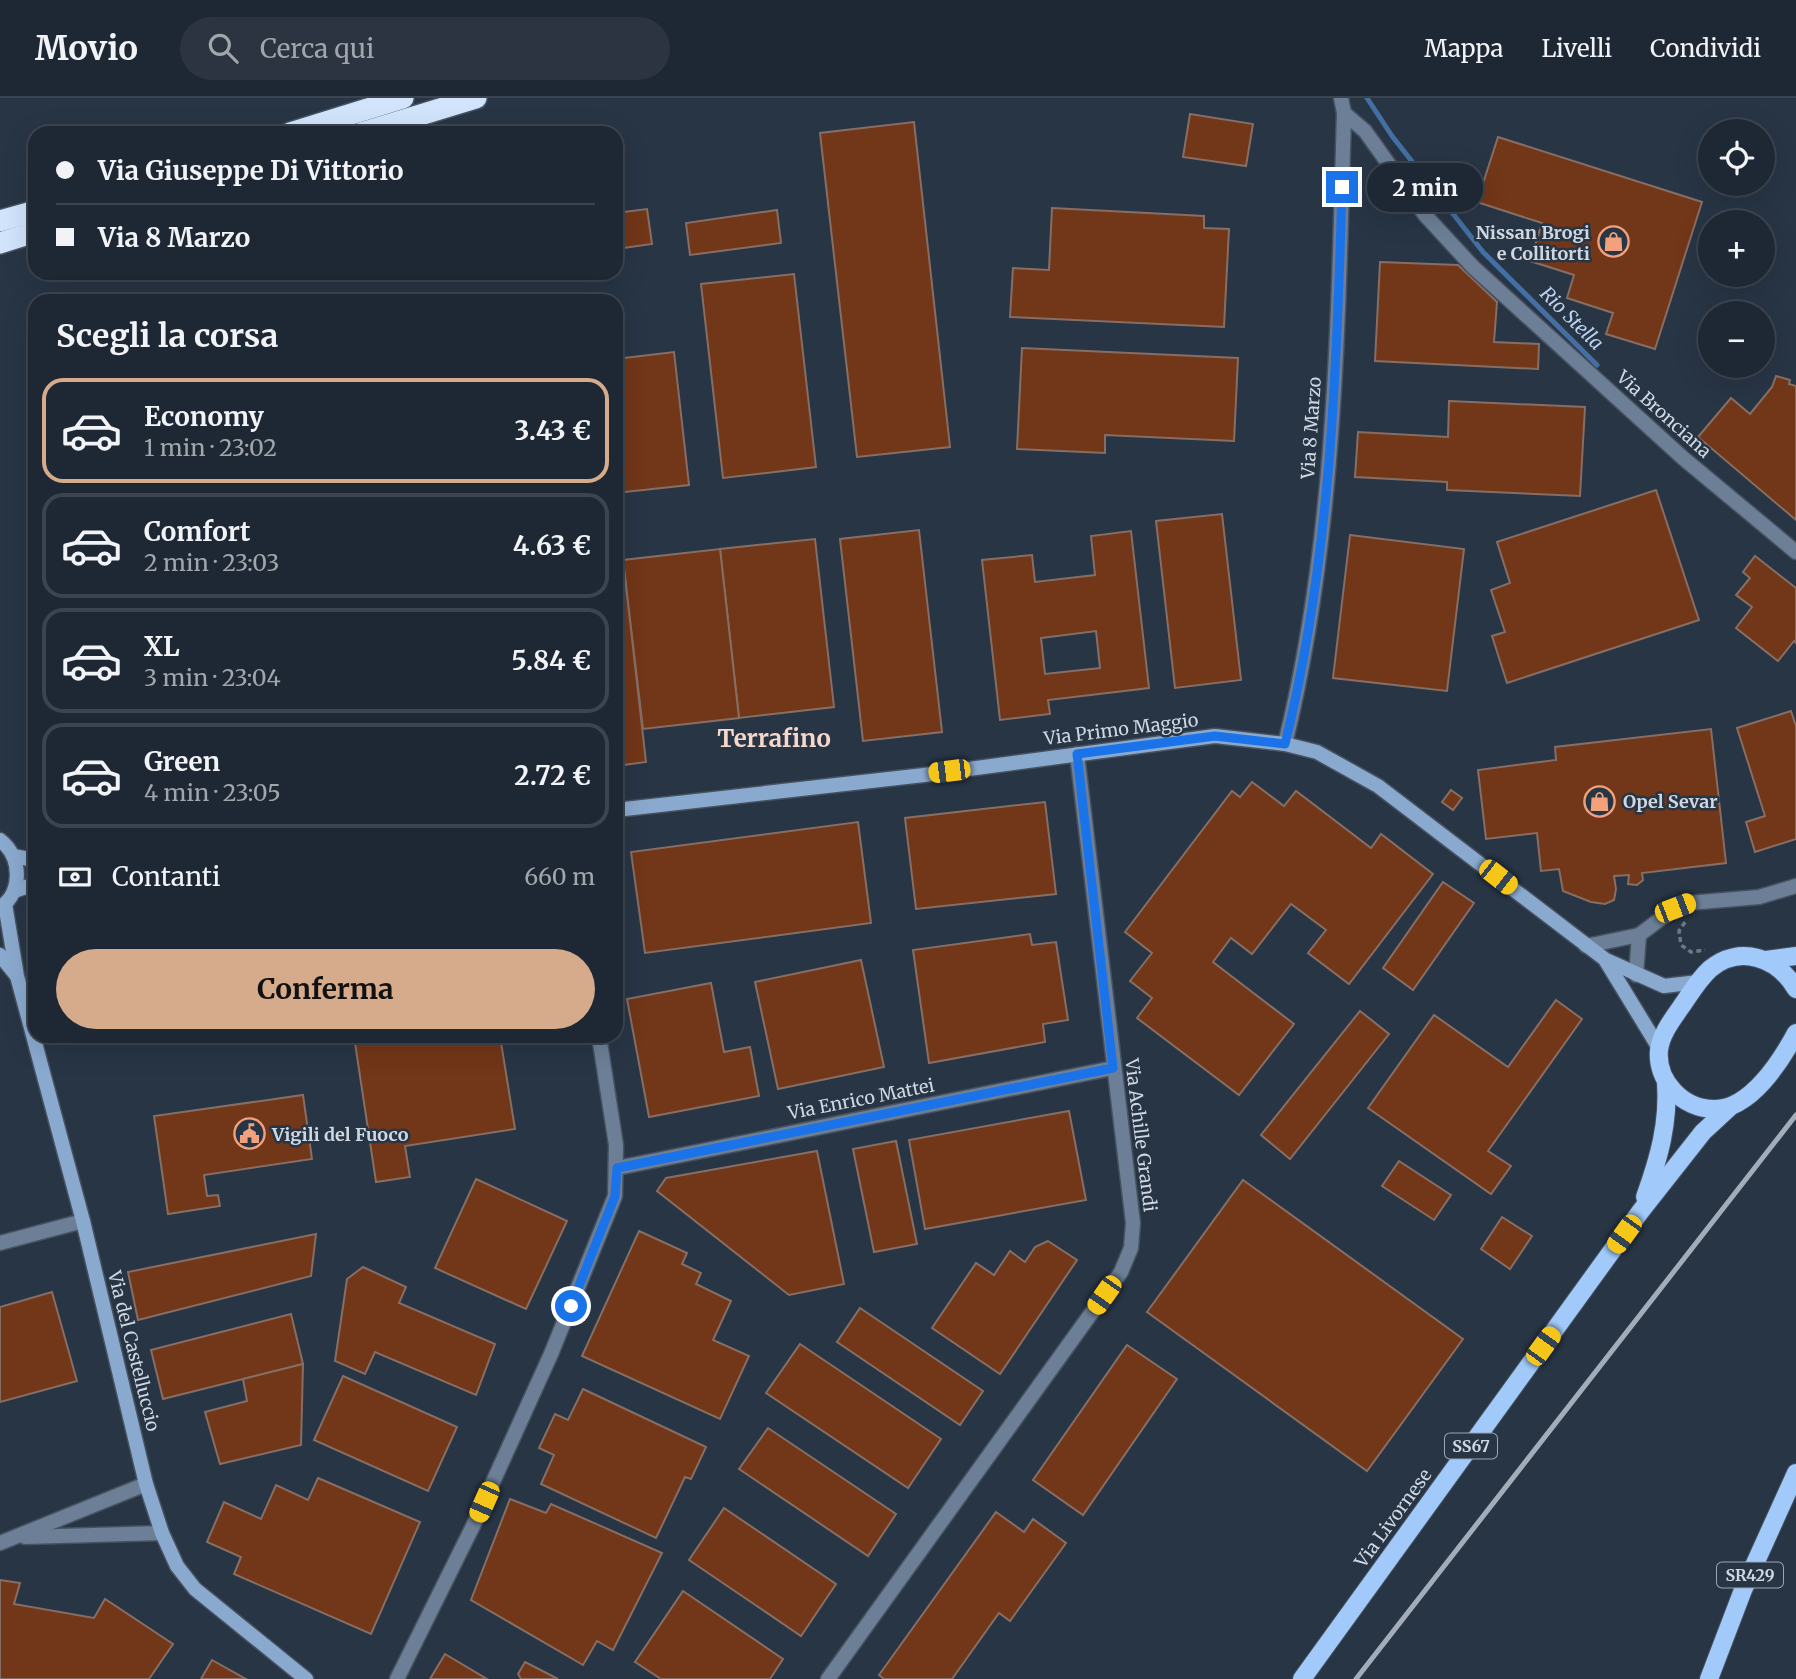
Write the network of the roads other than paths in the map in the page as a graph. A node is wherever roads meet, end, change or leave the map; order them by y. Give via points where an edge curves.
1 (403, 98) edge
2 (476, 98) edge
3 (1343, 105) edge
4 (313, 126) edge
5 (384, 126) edge
6 (28, 213) edge
7 (0, 221) edge
8 (28, 234) edge
9 (0, 243) edge
10 (1796, 552) edge
11 (1285, 744) junction
12 (1077, 754) junction
13 (623, 809) edge
14 (0, 840) edge
15 (13, 856) junction
16 (28, 859) edge
17 (28, 886) edge
18 (1796, 886) edge
19 (14, 891) junction
20 (3, 906) edge
21 (1639, 935) junction
22 (1586, 946) junction
23 (0, 955) edge
24 (1796, 956) edge
25 (1606, 960) junction
26 (1766, 960) junction
27 (1636, 975) junction
28 (17, 976) junction
29 (1698, 982) junction
30 (1796, 989) edge
31 (28, 1017) edge
32 (1796, 1032) edge
33 (35, 1043) edge
34 (600, 1043) edge
35 (1659, 1048) junction
36 (1113, 1068) junction
37 (1666, 1082) junction
38 (1729, 1108) junction
39 (617, 1168) junction
40 (1640, 1212) junction
41 (83, 1221) junction
42 (0, 1243) edge
43 (1796, 1473) edge
44 (146, 1483) junction
45 (162, 1533) junction
46 (17, 1537) junction
47 (0, 1543) edge
48 (306, 1679) edge
49 (397, 1679) edge
50 (828, 1679) edge
51 (1302, 1679) edge
52 (1709, 1679) edge

1 - 4 highway
2 - 5 highway
3 - 10 street, Via Bronciana via 1425,215 1473,267 1683,458
3 - 11 street, Via 8 Marzo via 1329,456 1306,653
6 - 7 highway
8 - 9 highway
11 - 12 main road, Via Primo Maggio via 1215,736
11 - 22 main road, Via Primo Maggio via 1317,752 1378,786
12 - 13 main road, Via Primo Maggio
12 - 36 street, Via Achille Grandi
14 - 15 main road
15 - 16 main road
15 - 19 main road
17 - 19 main road
18 - 21 street via 1759,897 1689,903
19 - 20 main road
20 - 28 main road, Via del Castelluccio
21 - 22 street
21 - 27 street
22 - 25 main road, Via Primo Maggio
23 - 28 main road
24 - 26 main road
25 - 27 main road, Via Primo Maggio
25 - 35 main road, Via Primo Maggio
26 - 29 main road via 1735,957 1710,969
26 - 30 main road via 1784,972
27 - 29 main road, Via Primo Maggio via 1664,986
28 - 31 main road, Via del Castelluccio
29 - 35 main road
32 - 38 main road, Via Livornese / SS67 via 1753,1094
33 - 41 main road, Via del Castelluccio
34 - 39 street
35 - 37 main road, Via Livornese / SS67
36 - 39 street, Via Enrico Mattei
36 - 50 street, Via Achille Grandi via 1133,1223 1127,1261
37 - 38 main road via 1693,1105
37 - 40 main road, Via Livornese / SS67 via 1664,1138
38 - 40 main road, Via Livornese / SS67 via 1703,1132
39 - 49 street via 610,1212 551,1354 473,1527
40 - 51 main road, Via Livornese / SS67
41 - 42 street
41 - 44 main road, Via del Castelluccio
43 - 52 main road, SR429
44 - 45 main road, Via del Castelluccio
44 - 46 street
45 - 46 street
45 - 48 main road, Via del Castelluccio via 177,1566 195,1589
46 - 47 street

